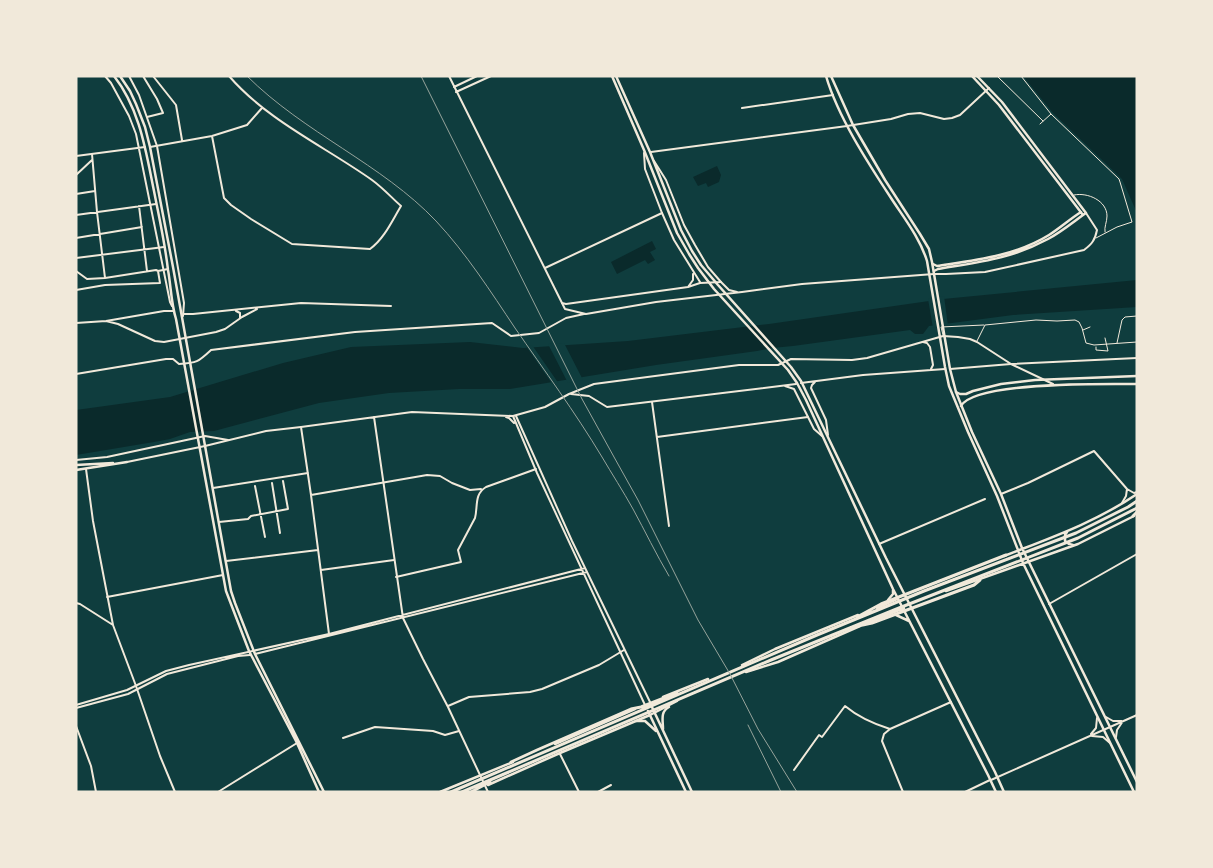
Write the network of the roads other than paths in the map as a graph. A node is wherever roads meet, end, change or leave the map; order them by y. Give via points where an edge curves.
1 (106, 76) edge
2 (114, 76) edge
3 (120, 76) edge
4 (129, 76) edge
5 (143, 76) edge
6 (153, 76) edge
7 (229, 76) edge
8 (449, 76) edge
9 (477, 76) edge
10 (491, 76) edge
11 (612, 76) edge
12 (616, 76) edge
13 (826, 76) edge
14 (830, 76) edge
15 (972, 76) edge
16 (977, 76) edge
17 (997, 76) edge
18 (1021, 76) edge
19 (117, 80) junction
20 (111, 83) junction
21 (453, 87) junction
22 (987, 89) junction
23 (456, 92) junction
24 (833, 95) junction
25 (262, 108) junction
26 (742, 108) dead end
27 (1051, 114) junction
28 (147, 117) junction
29 (1043, 121) junction
30 (1040, 124) dead end
31 (853, 125) junction
32 (848, 126) junction
33 (212, 136) junction
34 (182, 141) junction
35 (157, 146) junction
36 (145, 147) junction
37 (150, 147) junction
38 (139, 148) junction
39 (644, 150) junction
40 (650, 152) junction
41 (92, 154) junction
42 (76, 156) edge
43 (92, 160) junction
44 (76, 175) edge
45 (95, 192) junction
46 (76, 194) edge
47 (1073, 196) junction
48 (156, 204) junction
49 (151, 205) junction
50 (139, 206) junction
51 (97, 212) junction
52 (1083, 212) junction
53 (662, 213) junction
54 (76, 215) edge
55 (142, 228) junction
56 (161, 229) junction
57 (155, 230) junction
58 (1105, 233) junction
59 (100, 234) junction
60 (76, 238) edge
61 (1096, 238) junction
62 (158, 247) junction
63 (164, 247) junction
64 (145, 250) junction
65 (929, 251) junction
66 (925, 253) junction
67 (102, 255) junction
68 (76, 258) edge
69 (933, 264) junction
70 (545, 268) junction
71 (168, 269) junction
72 (163, 270) junction
73 (691, 270) junction
74 (76, 271) edge
75 (158, 271) junction
76 (147, 272) junction
77 (934, 274) junction
78 (929, 276) junction
79 (105, 278) junction
80 (721, 282) junction
81 (700, 283) junction
82 (688, 287) junction
83 (76, 290) edge
84 (742, 292) junction
85 (562, 303) junction
86 (391, 306) dead end
87 (260, 307) junction
88 (174, 310) junction
89 (234, 310) junction
90 (586, 314) junction
91 (182, 316) junction
92 (1137, 316) edge
93 (127, 318) junction
94 (238, 320) junction
95 (106, 321) junction
96 (76, 324) edge
97 (985, 324) junction
98 (126, 327) junction
99 (1090, 327) dead end
100 (1114, 328) dead end
101 (1120, 329) junction
102 (1083, 330) junction
103 (943, 336) junction
104 (1104, 338) dead end
105 (920, 342) junction
106 (977, 342) junction
107 (1137, 342) edge
108 (1106, 344) junction
109 (1117, 344) junction
110 (1096, 345) junction
111 (1137, 358) edge
112 (1011, 364) junction
113 (933, 365) junction
114 (945, 368) junction
115 (950, 368) junction
116 (937, 369) junction
117 (931, 370) junction
118 (76, 374) edge
119 (1137, 376) edge
120 (817, 380) junction
121 (1044, 380) junction
122 (808, 382) junction
123 (793, 384) junction
124 (1137, 384) edge
125 (1054, 385) junction
126 (782, 386) junction
127 (811, 388) junction
128 (956, 392) junction
129 (797, 393) junction
130 (569, 394) junction
131 (652, 402) junction
132 (961, 406) junction
133 (521, 414) junction
134 (504, 416) junction
135 (514, 416) junction
136 (374, 417) junction
137 (808, 417) junction
138 (517, 423) junction
139 (300, 427) junction
140 (823, 436) junction
141 (657, 437) junction
142 (828, 437) junction
143 (228, 440) junction
144 (205, 446) junction
145 (200, 447) junction
146 (76, 460) edge
147 (127, 462) junction
148 (76, 465) edge
149 (86, 469) junction
150 (76, 470) edge
151 (536, 470) junction
152 (308, 473) junction
153 (284, 481) dead end
154 (384, 482) junction
155 (272, 483) dead end
156 (255, 486) dead end
157 (212, 488) junction
158 (482, 489) junction
159 (1126, 489) junction
160 (1137, 493) edge
161 (1002, 494) junction
162 (311, 496) junction
163 (985, 500) dead end
164 (1137, 501) edge
165 (1121, 506) junction
166 (1137, 508) edge
167 (277, 511) junction
168 (260, 514) junction
169 (1135, 514) edge
170 (219, 522) junction
171 (669, 526) dead end
172 (1068, 531) junction
173 (280, 533) dead end
174 (265, 537) dead end
175 (879, 544) junction
176 (1074, 545) junction
177 (1020, 549) junction
178 (318, 550) junction
179 (1137, 554) edge
180 (1006, 555) junction
181 (394, 560) junction
182 (226, 561) junction
183 (1028, 562) junction
184 (1023, 564) junction
185 (584, 568) junction
186 (320, 570) junction
187 (584, 572) junction
188 (587, 572) junction
189 (223, 575) junction
190 (396, 577) junction
191 (980, 580) junction
192 (901, 588) junction
193 (893, 589) junction
194 (916, 592) junction
195 (905, 596) junction
196 (107, 597) junction
197 (898, 599) junction
198 (922, 599) junction
199 (76, 603) edge
200 (1049, 604) junction
201 (910, 605) junction
202 (882, 606) junction
203 (903, 608) junction
204 (914, 613) junction
205 (402, 615) junction
206 (885, 616) junction
207 (403, 618) junction
208 (910, 622) junction
209 (113, 625) junction
210 (329, 634) junction
211 (817, 635) junction
212 (819, 640) junction
213 (254, 650) junction
214 (624, 650) junction
215 (250, 651) junction
216 (621, 652) junction
217 (254, 655) junction
218 (742, 665) dead end
219 (746, 672) dead end
220 (708, 679) dead end
221 (711, 686) dead end
222 (137, 688) junction
223 (690, 689) junction
224 (650, 702) junction
225 (951, 702) junction
226 (674, 703) junction
227 (646, 705) junction
228 (76, 706) edge
229 (448, 707) junction
230 (655, 713) junction
231 (650, 715) junction
232 (1137, 715) edge
233 (1104, 716) junction
234 (1097, 718) junction
235 (634, 721) junction
236 (1123, 721) junction
237 (76, 726) edge
238 (1110, 727) junction
239 (890, 729) junction
240 (663, 730) junction
241 (1103, 730) junction
242 (459, 731) junction
243 (659, 734) junction
244 (1089, 736) junction
245 (343, 738) dead end
246 (1116, 740) junction
247 (297, 743) junction
248 (1110, 743) junction
249 (560, 753) junction
250 (511, 762) junction
251 (527, 764) junction
252 (794, 770) dead end
253 (480, 775) junction
254 (997, 777) junction
255 (990, 780) junction
256 (1137, 782) edge
257 (485, 786) junction
258 (611, 786) dead end
259 (96, 792) edge
260 (175, 792) edge
261 (218, 792) edge
262 (319, 792) edge
263 (324, 792) edge
264 (440, 792) edge
265 (451, 792) edge
266 (462, 792) edge
267 (472, 792) edge
268 (488, 792) edge
269 (579, 792) edge
270 (598, 792) edge
271 (686, 792) edge
272 (692, 792) edge
273 (904, 792) edge
274 (965, 792) edge
275 (996, 792) edge
276 (1004, 792) edge
277 (1134, 792) edge

1 - 20 street
2 - 19 main road
3 - 37 main road via 142,119
4 - 28 street
5 - 28 street via 163,113
6 - 34 street via 176,104
7 - 25 street
8 - 21 street
9 - 21 street
10 - 23 street
11 - 39 main road
12 - 40 main road
13 - 24 main road
14 - 31 main road
15 - 22 main road
16 - 22 main road
17 - 29 street
18 - 27 street
19 - 20 street
19 - 36 main road via 126,94
20 - 38 street via 129,116
21 - 23 street
22 - 31 street via 960,115 952,118 920,113
22 - 47 main road via 1002,102
22 - 52 main road
23 - 70 street
24 - 26 street
24 - 32 main road
25 - 33 street via 247,125
25 - 33 street via 374,181 401,206 387,230 370,249 292,244 231,205 223,195
27 - 29 street
27 - 58 street via 1120,182 1132,222
28 - 35 street
29 - 30 street
31 - 32 street
31 - 65 main road
32 - 40 street
32 - 66 main road
33 - 34 street
34 - 35 street
35 - 37 street
35 - 91 street via 183,294
36 - 38 street
36 - 48 main road
37 - 91 main road
38 - 41 street
38 - 49 street
39 - 53 street via 645,169
39 - 140 main road via 677,232 698,268 788,370
40 - 80 street via 666,180 684,225 708,267
40 - 142 main road via 692,251 791,367
41 - 42 street
41 - 43 street
43 - 44 street
43 - 45 street
45 - 46 street
45 - 51 street
47 - 52 main road
47 - 58 street via 1086,194 1101,203 1106,210
48 - 49 street
48 - 56 main road
49 - 50 street
49 - 57 street
50 - 51 street
50 - 55 street
51 - 54 street
51 - 59 street
52 - 61 street via 1096,226
52 - 69 main road via 1049,235 1008,253 992,258
52 - 77 main road via 1053,236 1025,250 992,260 938,269
53 - 70 street
53 - 73 street
55 - 59 street
55 - 64 street
56 - 57 street
56 - 63 main road
57 - 62 street
58 - 61 street
59 - 60 street
59 - 67 street
61 - 77 street via 1084,250 985,272
62 - 63 street
62 - 64 street
62 - 72 street
63 - 71 main road
64 - 67 street
64 - 76 street
65 - 66 main road
65 - 69 main road
66 - 78 main road
67 - 68 street
67 - 79 street
69 - 77 main road
70 - 85 street
71 - 72 street
71 - 88 main road
72 - 75 street
72 - 88 street
73 - 81 street
73 - 82 street via 694,277
74 - 79 street via 86,279
75 - 76 street
75 - 83 street via 160,283 105,285
76 - 79 street
77 - 78 street
77 - 115 main road
78 - 84 street via 802,284
78 - 114 main road
80 - 81 street
80 - 84 street via 729,290
81 - 82 street
82 - 85 street
84 - 90 street
85 - 90 street via 565,309
86 - 87 street via 301,303
87 - 89 street
87 - 94 street
88 - 93 street
88 - 145 main road
89 - 91 street
89 - 94 street via 240,313
90 - 118 street via 566,318 539,333 511,336 492,323 355,332 211,350 194,363 179,364 173,359 166,359
91 - 144 main road
92 - 101 street via 1125,317
93 - 95 street
93 - 98 street via 124,319
94 - 98 street via 216,332 164,342 146,338
95 - 96 street
95 - 98 street
97 - 102 street via 1074,320
97 - 103 street via 942,327
97 - 106 street
99 - 102 street
100 - 101 street
101 - 109 street
102 - 110 street via 1086,343
103 - 105 street
103 - 106 street
104 - 108 street
105 - 113 street via 928,344
105 - 130 street via 867,358 791,359 778,365 739,365 594,384
106 - 112 street
107 - 109 street
108 - 109 street
108 - 110 street
108 - 110 street via 1108,351 1096,350
111 - 112 street
112 - 115 street
112 - 121 street
113 - 116 street
113 - 117 street
114 - 116 street
114 - 177 main road via 956,402
115 - 128 main road
116 - 117 street
117 - 120 street
119 - 121 main road
120 - 122 street
120 - 127 street
121 - 125 street
121 - 128 main road via 1001,384 966,394
122 - 123 street
122 - 127 street
123 - 126 street
123 - 129 street
124 - 125 main road
125 - 132 main road via 974,396
126 - 129 street
126 - 131 street
127 - 142 street via 826,420
128 - 132 main road
129 - 137 street
130 - 131 street via 589,396 607,407
130 - 133 street via 545,407
131 - 141 street
132 - 161 main road
133 - 135 street
133 - 138 street
134 - 135 street
134 - 136 street via 412,412
134 - 138 street
135 - 138 street
136 - 139 street
136 - 154 street
137 - 140 street via 814,429
137 - 141 street
138 - 151 street
138 - 185 street
139 - 143 street
139 - 152 street
140 - 193 main road
141 - 171 street
142 - 175 main road
143 - 144 street
143 - 146 street via 205,436 107,457
144 - 145 street
144 - 157 main road
145 - 147 street
145 - 189 main road
147 - 148 main road
147 - 149 main road
149 - 150 main road
149 - 196 street
151 - 158 street
151 - 185 street
152 - 157 street
152 - 162 street
153 - 167 street via 288,509
154 - 158 street via 434,475 470,490
154 - 162 street
154 - 181 street
155 - 167 street
156 - 168 street
157 - 170 main road
158 - 190 street via 476,503 475,518 458,550 461,562
159 - 160 street
159 - 161 street via 1094,451
159 - 165 street
160 - 165 main road
161 - 177 main road
162 - 178 street
163 - 175 street
164 - 211 highway via 1076,533
165 - 172 main road
166 - 169 highway
167 - 168 street
167 - 173 street
168 - 170 street via 248,519
168 - 174 street
169 - 176 main road
169 - 212 highway
170 - 182 main road
172 - 176 main road via 1065,541
172 - 177 main road
175 - 192 main road
176 - 183 main road
177 - 180 main road
177 - 183 main road
177 - 184 main road
178 - 182 street
178 - 186 street
179 - 200 street
180 - 194 main road
180 - 211 highway via 881,604
181 - 186 street
181 - 190 street
182 - 213 main road via 231,591
183 - 184 main road
183 - 200 main road
184 - 191 main road
184 - 234 main road
185 - 187 street
185 - 188 street
185 - 205 street
186 - 210 street
187 - 188 street
187 - 207 street
187 - 216 street
188 - 214 street
189 - 196 street
189 - 215 main road via 230,604
190 - 205 street
191 - 198 main road
191 - 212 highway via 974,585
192 - 194 main road
192 - 195 main road
193 - 197 main road
193 - 202 main road via 893,594
194 - 195 main road
195 - 197 main road
195 - 201 main road
196 - 209 street
197 - 202 main road
197 - 203 main road
198 - 201 main road
198 - 204 main road
199 - 209 street
200 - 233 main road
201 - 203 main road
201 - 204 main road
202 - 218 main road via 775,648
203 - 206 main road
203 - 208 main road
204 - 254 main road
205 - 207 street
205 - 210 street
206 - 208 main road via 896,614
206 - 219 main road via 778,662
207 - 217 street
207 - 229 street
208 - 225 main road
209 - 222 street
210 - 213 street
211 - 223 highway
212 - 251 highway
213 - 215 street
213 - 217 main road
214 - 216 street
214 - 224 street
215 - 217 main road
215 - 222 street via 166,672
216 - 227 street
216 - 229 street via 542,690 470,698
217 - 222 street via 167,674
217 - 247 main road
217 - 263 main road
220 - 224 main road
221 - 226 main road
222 - 228 street
222 - 260 street
223 - 250 highway via 631,709
223 - 265 highway
224 - 227 main road
224 - 230 main road
225 - 239 street
225 - 255 main road
226 - 230 main road
226 - 240 main road via 662,714
227 - 231 main road
227 - 250 main road
229 - 242 street
230 - 231 main road
230 - 240 main road
231 - 235 main road
231 - 243 main road
232 - 236 street
233 - 236 street via 1113,721
233 - 238 main road
234 - 241 main road
234 - 244 street via 1096,728
235 - 243 main road via 645,721
235 - 249 main road
236 - 238 street
236 - 246 street via 1117,730
237 - 259 street via 91,766
238 - 241 street
238 - 246 main road
239 - 252 street via 845,706
239 - 273 street via 882,741
240 - 272 main road
241 - 244 street
241 - 248 main road
242 - 245 street via 445,735 433,731 375,727
242 - 253 street
243 - 271 main road
244 - 248 street via 1103,737
244 - 254 street
246 - 256 main road
247 - 261 street
247 - 262 main road
248 - 277 main road
249 - 257 main road
249 - 269 street
250 - 253 main road
251 - 266 highway
251 - 267 highway
253 - 257 street
253 - 264 main road
254 - 255 street
254 - 276 main road
255 - 274 street
255 - 275 main road
257 - 267 main road
257 - 268 street
258 - 270 street

